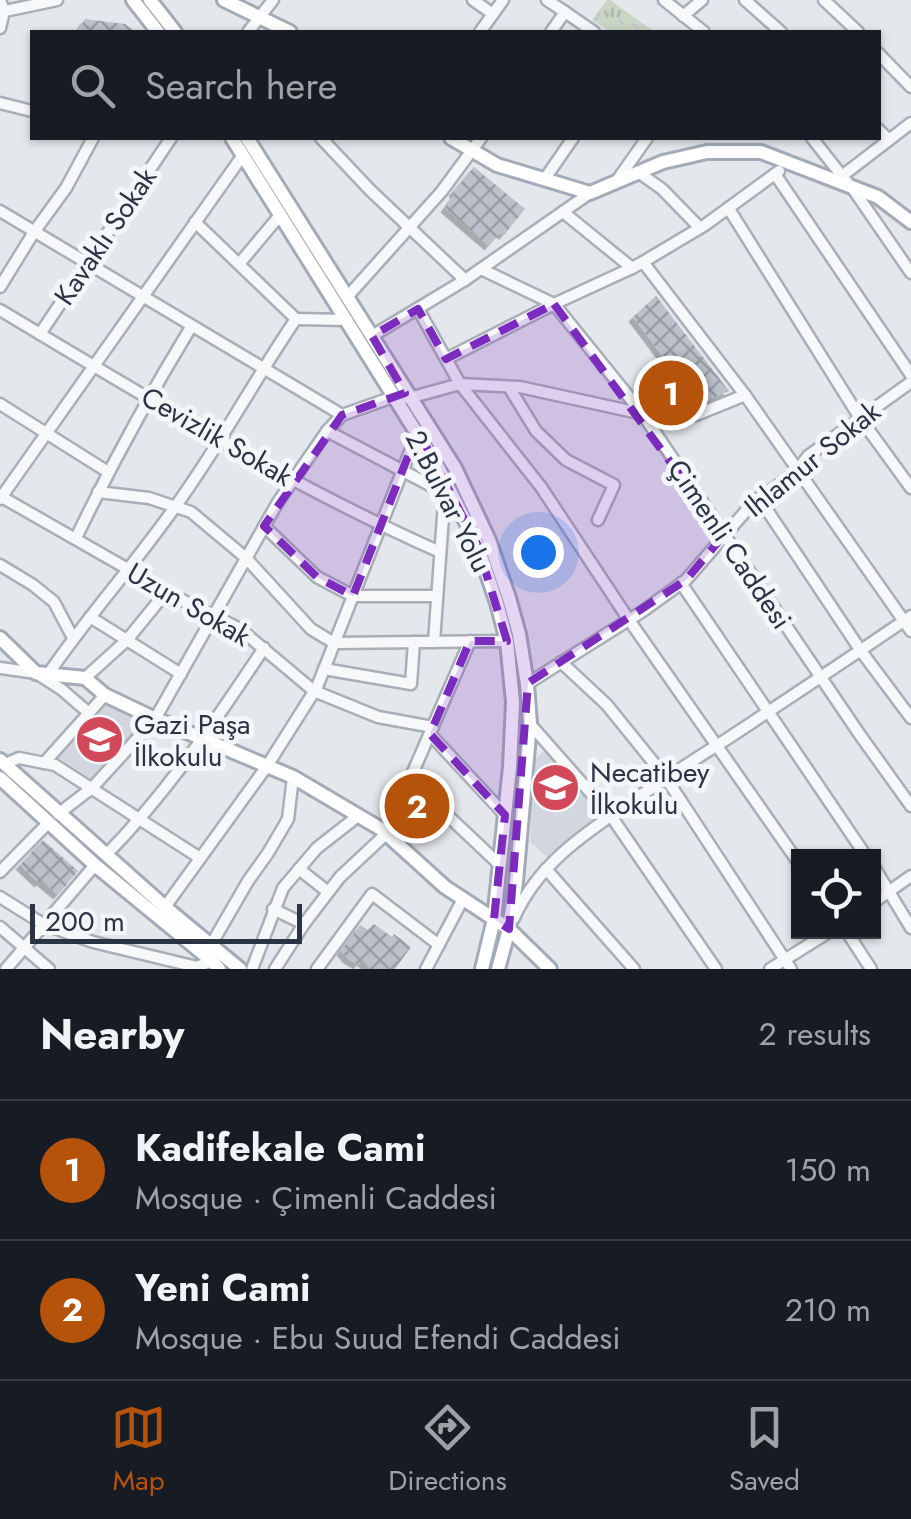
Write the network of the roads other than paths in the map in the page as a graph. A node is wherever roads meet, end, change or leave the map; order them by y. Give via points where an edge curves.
1 (133, 0) edge
2 (150, 0) edge
3 (224, 0) edge
4 (273, 0) edge
5 (473, 0) edge
6 (504, 0) edge
7 (547, 0) edge
8 (664, 0) edge
9 (702, 0) edge
10 (745, 0) edge
11 (824, 0) edge
12 (52, 1) edge
13 (1, 8) edge
14 (565, 12) junction
15 (493, 14) junction
16 (683, 16) junction
17 (254, 27) edge
18 (0, 28) edge
19 (156, 30) edge
20 (172, 30) edge
21 (481, 30) edge
22 (552, 30) edge
23 (590, 30) edge
24 (701, 30) edge
25 (778, 30) edge
26 (856, 30) edge
27 (881, 56) edge
28 (911, 87) edge
29 (1, 107) edge
30 (30, 111) edge
31 (911, 124) edge
32 (881, 132) edge
33 (92, 140) edge
34 (170, 140) edge
35 (233, 140) edge
36 (249, 140) edge
37 (323, 140) edge
38 (454, 140) edge
39 (479, 140) edge
40 (572, 140) edge
41 (646, 140) edge
42 (814, 140) edge
43 (889, 140) junction
44 (471, 151) junction
45 (243, 155) junction
46 (787, 163) junction
47 (638, 172) junction
48 (775, 174) junction
49 (842, 176) junction
50 (544, 180) junction
51 (615, 182) junction
52 (854, 189) junction
53 (590, 194) junction
54 (729, 209) junction
55 (0, 211) edge
56 (563, 212) junction
57 (282, 214) junction
58 (195, 222) junction
59 (911, 222) edge
60 (410, 228) junction
61 (700, 228) junction
62 (34, 232) junction
63 (87, 264) junction
64 (239, 264) junction
65 (637, 265) junction
66 (482, 269) junction
67 (911, 273) edge
68 (465, 280) junction
69 (0, 286) edge
70 (348, 296) junction
71 (141, 297) junction
72 (554, 304) junction
73 (418, 308) junction
74 (0, 310) edge
75 (296, 318) junction
76 (347, 320) junction
77 (191, 327) junction
78 (40, 334) junction
79 (372, 336) junction
80 (446, 359) junction
81 (94, 366) junction
82 (262, 369) junction
83 (911, 378) edge
84 (460, 384) junction
85 (509, 387) junction
86 (744, 396) junction
87 (148, 397) junction
88 (394, 397) junction
89 (409, 398) junction
90 (0, 404) edge
91 (642, 414) junction
92 (342, 415) junction
93 (860, 418) junction
94 (327, 431) junction
95 (46, 434) junction
96 (417, 434) junction
97 (220, 438) junction
98 (403, 470) junction
99 (108, 472) junction
100 (796, 472) junction
101 (293, 480) junction
102 (445, 488) junction
103 (911, 488) edge
104 (98, 492) junction
105 (0, 497) edge
106 (759, 498) junction
107 (176, 506) junction
108 (598, 520) dead end
109 (264, 526) junction
110 (381, 526) junction
111 (724, 535) junction
112 (76, 538) junction
113 (440, 552) junction
114 (246, 558) junction
115 (0, 565) edge
116 (128, 569) junction
117 (681, 584) junction
118 (167, 592) junction
119 (353, 596) junction
120 (437, 596) junction
121 (90, 616) junction
122 (213, 616) junction
123 (629, 620) junction
124 (909, 623) edge
125 (0, 638) edge
126 (73, 638) junction
127 (127, 640) junction
128 (508, 641) junction
129 (414, 642) junction
130 (434, 642) junction
131 (470, 642) junction
132 (334, 643) junction
133 (264, 648) junction
134 (861, 650) junction
135 (562, 662) junction
136 (0, 668) edge
137 (324, 668) junction
138 (43, 673) junction
139 (180, 674) junction
140 (822, 677) junction
141 (85, 678) junction
142 (527, 684) junction
143 (314, 691) junction
144 (105, 695) junction
145 (768, 712) junction
146 (88, 713) junction
147 (911, 718) edge
148 (155, 719) junction
149 (530, 724) junction
150 (431, 731) junction
151 (203, 739) junction
152 (716, 746) junction
153 (44, 763) junction
154 (267, 766) junction
155 (2, 768) edge
156 (293, 778) junction
157 (666, 778) junction
158 (410, 780) junction
159 (92, 788) junction
160 (911, 806) edge
161 (505, 815) junction
162 (358, 816) junction
163 (611, 816) junction
164 (54, 818) junction
165 (140, 820) junction
166 (386, 834) junction
167 (861, 849) edge
168 (0, 852) edge
169 (791, 852) edge
170 (200, 858) junction
171 (11, 860) junction
172 (101, 860) junction
173 (500, 865) junction
174 (299, 869) junction
175 (546, 869) junction
176 (0, 872) edge
177 (911, 876) edge
178 (881, 878) edge
179 (890, 891) junction
180 (328, 892) junction
181 (0, 897) edge
182 (881, 897) edge
183 (463, 899) junction
184 (165, 907) junction
185 (273, 909) junction
186 (494, 919) junction
187 (42, 924) junction
188 (304, 924) junction
189 (0, 927) edge
190 (911, 928) edge
191 (509, 929) junction
192 (820, 939) edge
193 (852, 939) edge
194 (211, 945) junction
195 (439, 945) junction
196 (24, 947) junction
197 (788, 964) edge
198 (216, 965) edge
199 (195, 968) edge
200 (6, 969) edge
201 (49, 969) edge
202 (240, 969) edge
203 (252, 969) edge
204 (275, 969) edge
205 (317, 969) edge
206 (426, 969) edge
207 (482, 969) edge
208 (498, 969) edge
209 (550, 969) edge
210 (634, 969) edge
211 (716, 969) edge
212 (770, 969) edge
213 (871, 969) edge

1 - 19 main road
2 - 20 main road
3 - 17 main road
4 - 17 street
5 - 15 street
6 - 15 street
7 - 14 street
8 - 16 street
9 - 16 street
10 - 25 street
11 - 26 street
12 - 13 street
13 - 18 street
14 - 22 street
14 - 23 street
15 - 21 street
16 - 24 street
27 - 28 street
29 - 30 street
31 - 43 street
32 - 43 street
33 - 62 street
34 - 63 street, Kavaklı Sokak
35 - 45 main road, 2.Bulvar Yolu
36 - 70 main road, 2.Bulvar Yolu
37 - 60 street
38 - 44 main road
39 - 44 street
40 - 50 street
41 - 51 street
42 - 49 street
43 - 49 street
44 - 50 main road
44 - 60 street
45 - 57 main road, 2.Bulvar Yolu
45 - 58 street
46 - 47 main road via 761,152 707,152
46 - 48 street
46 - 52 main road
47 - 51 main road
47 - 61 street
48 - 54 street
48 - 83 street
49 - 52 street
50 - 53 main road
51 - 53 main road
52 - 59 main road
52 - 67 street
53 - 56 street
54 - 61 street
54 - 93 street
55 - 62 street
56 - 65 street
56 - 66 street
57 - 64 street
57 - 76 main road, 2.Bulvar Yolu
58 - 64 street
58 - 71 street
60 - 68 street
60 - 70 street
61 - 65 street
62 - 63 street
62 - 69 street
63 - 71 street
63 - 78 street, Kavaklı Sokak
64 - 75 street
65 - 72 street
65 - 86 street
66 - 68 street
66 - 72 street, Çimenli Caddesi
68 - 73 street
70 - 79 main road, 2.Bulvar Yolu
71 - 77 street
71 - 81 street
72 - 80 street
72 - 91 street, Çimenli Caddesi
73 - 79 street
73 - 80 street
74 - 78 street, Cevizlik Sokak
75 - 76 street
75 - 82 street
76 - 88 main road, 2.Bulvar Yolu
77 - 82 street
77 - 87 street
78 - 81 street, Cevizlik Sokak
79 - 89 main road, 2.Bulvar Yolu
80 - 84 street
81 - 87 street, Cevizlik Sokak
81 - 95 street
82 - 92 street
82 - 97 street
83 - 93 street, Ihlamur Sokak
84 - 85 street
84 - 89 street
84 - 123 street via 542,488
85 - 91 street
85 - 108 street via 536,431 566,460 614,485
86 - 91 street via 696,415
86 - 100 street
87 - 97 street, Cevizlik Sokak
87 - 99 street
88 - 89 street
88 - 92 street
88 - 96 main road, 2.Bulvar Yolu
89 - 142 main road, 2.Bulvar Yolu via 455,468 488,540 519,634
90 - 95 street
91 - 111 street, Çimenli Caddesi
92 - 94 street
93 - 100 street, Ihlamur Sokak
93 - 103 street
94 - 98 street
94 - 101 street
95 - 99 street
95 - 105 street
96 - 98 street
96 - 102 main road, 2.Bulvar Yolu
97 - 101 street, Cevizlik Sokak
97 - 107 street
98 - 102 street
98 - 110 street
99 - 104 street
100 - 106 street, Ihlamur Sokak
100 - 124 street
101 - 109 street
101 - 110 street, Cevizlik Sokak
102 - 113 street
102 - 128 main road, 2.Bulvar Yolu via 477,544
104 - 107 street
104 - 112 street
105 - 112 street, Uzun Sokak
106 - 111 street, Ihlamur Sokak
106 - 134 street
107 - 114 street
107 - 116 street
109 - 114 street
109 - 119 street via 317,577
110 - 113 street, Cevizlik Sokak
110 - 119 street
111 - 117 street, Ihlamur Sokak
111 - 140 street, Çimenli Caddesi
112 - 116 street, Uzun Sokak
113 - 120 street
114 - 122 street
114 - 132 street via 312,629
115 - 126 street via 54,602
116 - 118 street, Uzun Sokak
116 - 121 street
117 - 123 street, Ihlamur Sokak
117 - 145 street
118 - 122 street, Uzun Sokak
118 - 127 street
119 - 120 street
119 - 132 street
120 - 130 street
121 - 126 street
121 - 127 street
122 - 133 street, Uzun Sokak
122 - 139 street
123 - 135 street, Ihlamur Sokak
123 - 152 street
124 - 134 street
125 - 138 main road
126 - 138 street
127 - 139 street
127 - 141 street
128 - 131 street
128 - 161 main road, 2.Bulvar Yolu via 513,702
129 - 130 street
129 - 132 street
129 - 137 street via 411,684
130 - 131 street
131 - 150 street
132 - 137 street
133 - 143 street, Uzun Sokak
133 - 151 street
134 - 140 street
134 - 147 street
135 - 142 street, Ihlamur Sokak
135 - 157 street
136 - 138 street
137 - 143 street
138 - 141 main road
138 - 146 street
139 - 148 street
140 - 145 street
140 - 160 street, Çimenli Caddesi
141 - 144 main road
142 - 149 main road, 2.Bulvar Yolu
143 - 150 street, Uzun Sokak
143 - 154 street
144 - 146 street
144 - 148 main road
145 - 152 street
145 - 167 street
146 - 153 street
148 - 151 main road
148 - 159 street
149 - 163 street
149 - 191 main road, 2.Bulvar Yolu
150 - 158 street
150 - 161 street
151 - 154 main road
151 - 165 street
152 - 157 street
152 - 169 street
153 - 155 street via 20,758
153 - 159 street
154 - 156 main road
154 - 170 street
155 - 164 main road
156 - 162 main road
156 - 194 street via 288,819
157 - 163 street
157 - 197 street
158 - 166 street
158 - 173 street
159 - 164 street
159 - 165 street
161 - 173 main road, 2.Bulvar Yolu
162 - 166 main road
162 - 174 street
163 - 175 street
163 - 211 street
164 - 171 street
164 - 172 main road
165 - 170 street
165 - 172 street
166 - 180 street
166 - 183 main road
168 - 171 street
170 - 184 street
171 - 176 street
172 - 184 main road
172 - 187 street
172 - 198 main road
173 - 186 main road, 2.Bulvar Yolu
174 - 180 street
174 - 185 street
175 - 191 street
175 - 210 street
177 - 179 street
178 - 179 street
179 - 182 street
179 - 190 street
180 - 188 street
181 - 187 street
183 - 186 main road
183 - 195 street
184 - 194 main road
185 - 188 street
185 - 203 street
186 - 191 main road
186 - 207 main road, 2.Bulvar Yolu
187 - 196 street
187 - 199 street
188 - 204 street
189 - 196 street
191 - 208 main road, 2.Bulvar Yolu
191 - 209 main road
192 - 197 street
193 - 213 street
194 - 202 main road
195 - 205 street via 372,894
195 - 206 street
196 - 200 street
196 - 201 street
197 - 212 street
198 - 199 street

